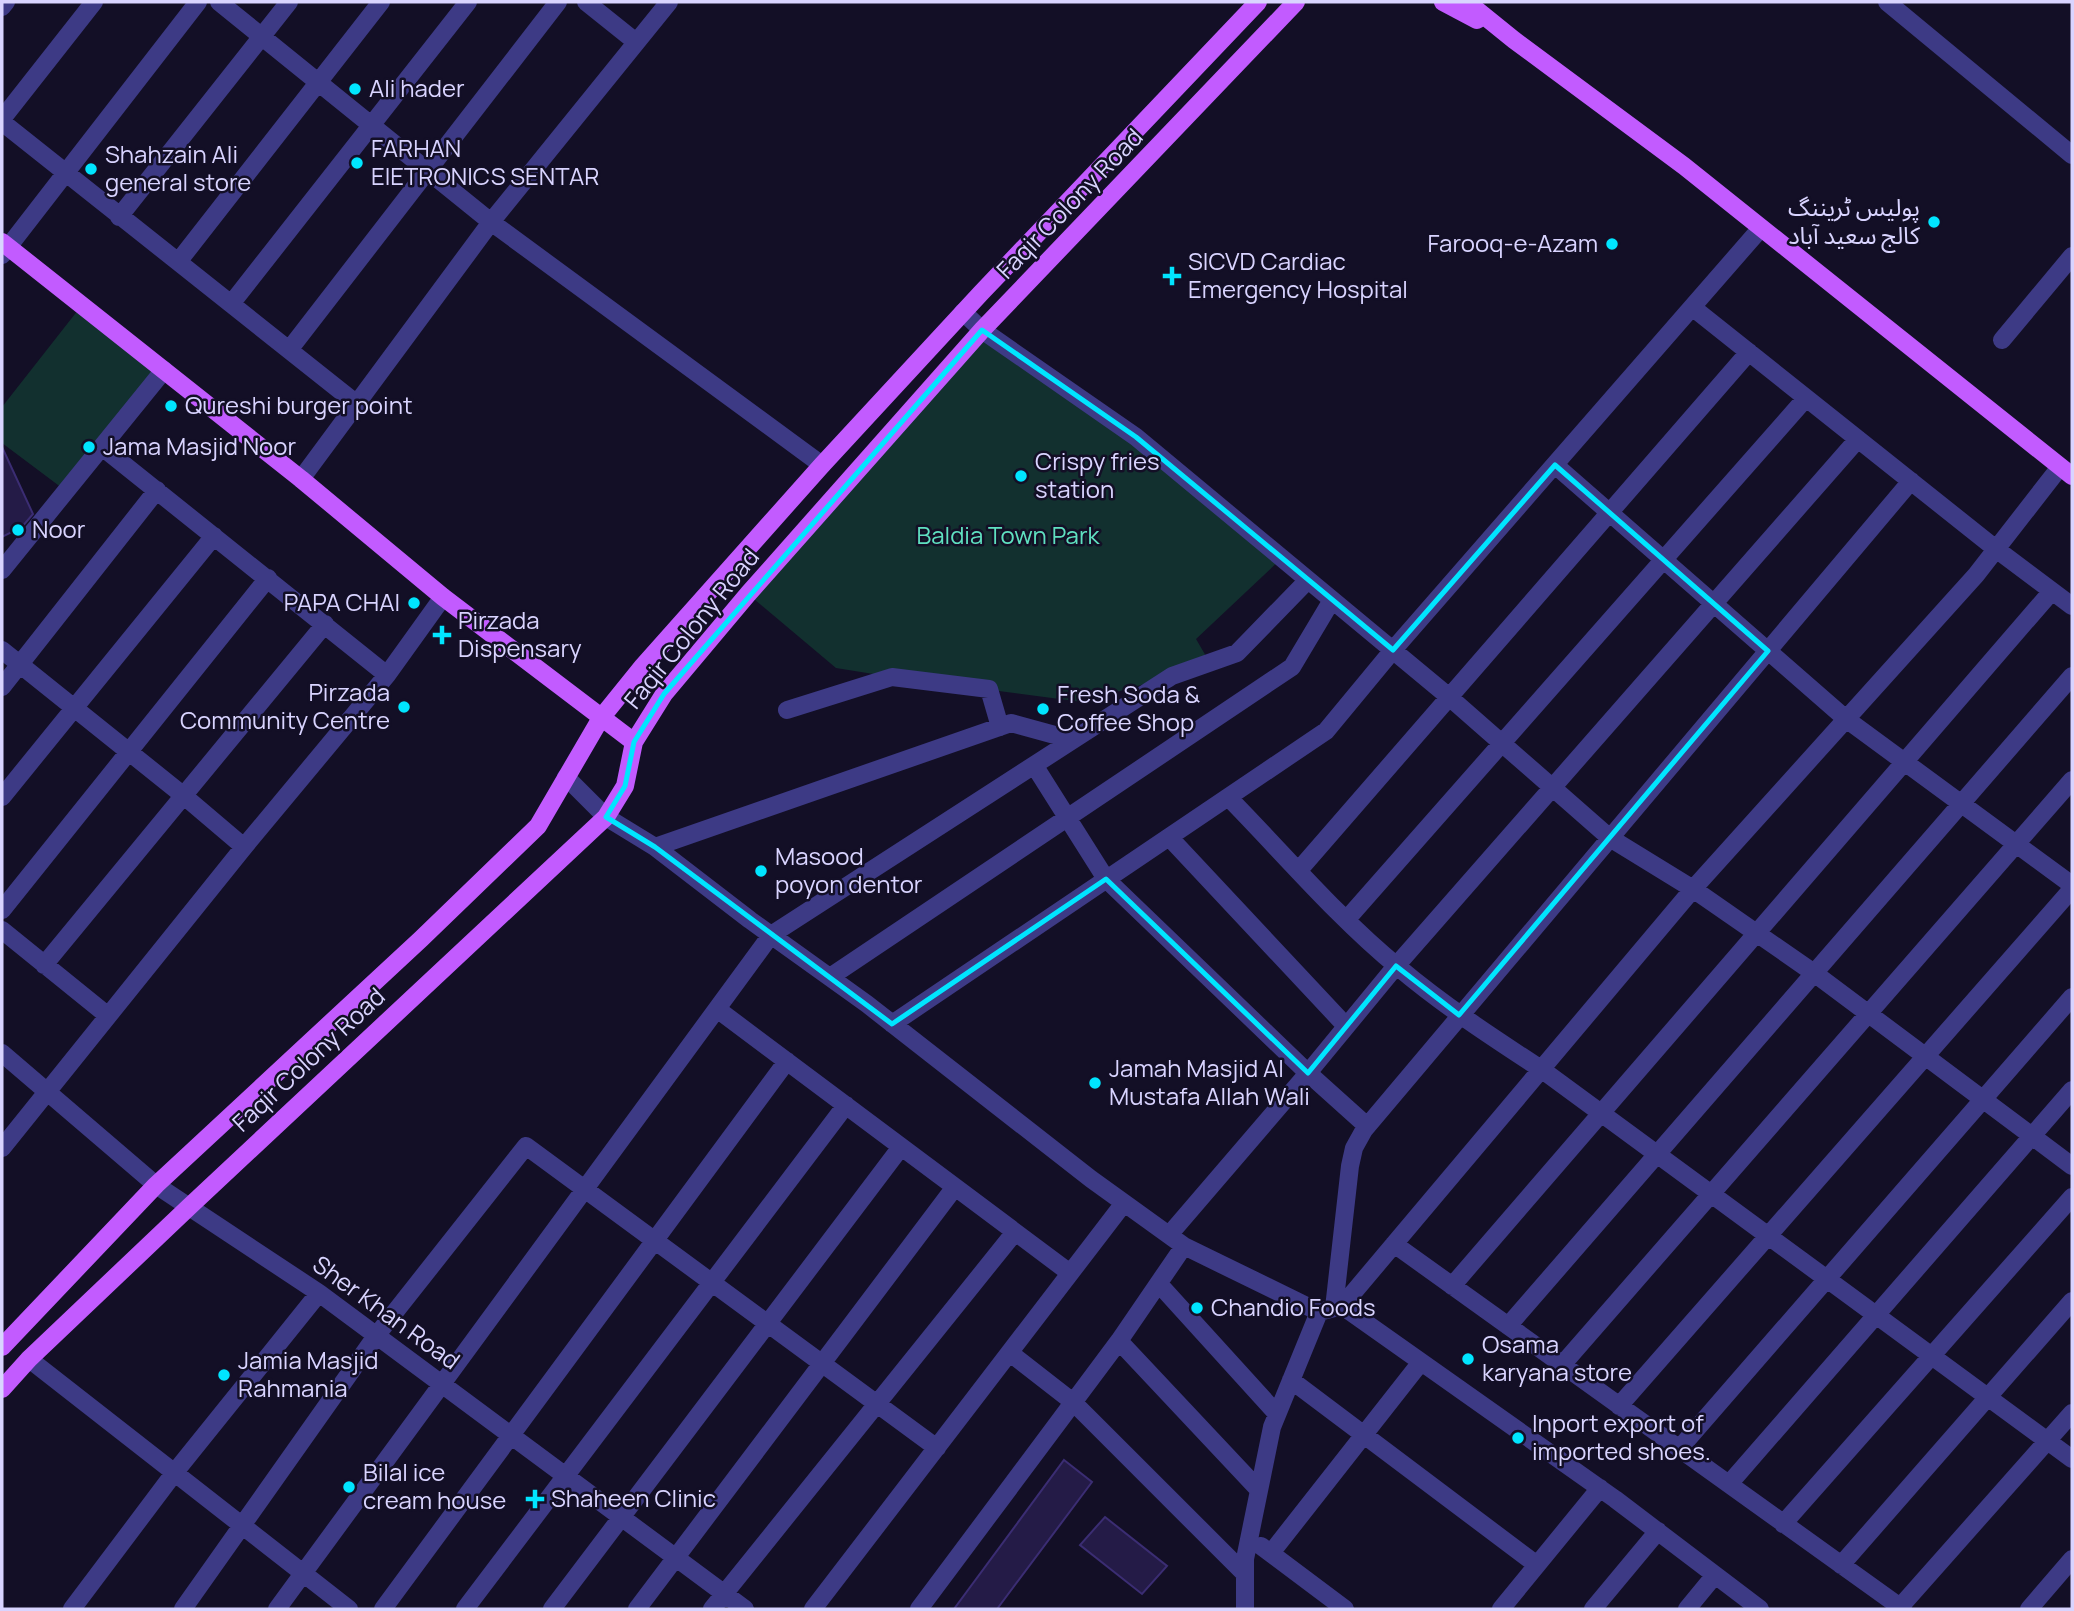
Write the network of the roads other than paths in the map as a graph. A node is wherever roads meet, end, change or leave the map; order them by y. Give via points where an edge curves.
1 (6, 2) edge
2 (94, 2) edge
3 (198, 2) edge
4 (219, 2) edge
5 (289, 2) edge
6 (381, 2) edge
7 (468, 2) edge
8 (558, 2) edge
9 (586, 2) edge
10 (669, 2) edge
11 (1258, 2) edge
12 (1296, 2) edge
13 (1443, 2) edge
14 (1467, 2) edge
15 (1887, 2) edge
16 (2, 7) edge
17 (261, 36) junction
18 (1514, 40) junction
19 (636, 42) junction
20 (318, 82) junction
21 (2, 120) edge
22 (372, 125) junction
23 (2072, 155) edge
24 (428, 171) junction
25 (65, 174) junction
26 (120, 217) junction
27 (491, 222) junction
28 (1761, 228) junction
29 (4, 248) edge
30 (2072, 256) edge
31 (178, 262) junction
32 (231, 304) junction
33 (1692, 307) junction
34 (963, 312) junction
35 (982, 330) junction
36 (2002, 340) dead end
37 (289, 350) junction
38 (1749, 352) junction
39 (164, 370) junction
40 (1806, 398) junction
41 (357, 404) junction
42 (1858, 439) junction
43 (102, 447) junction
44 (822, 465) junction
45 (1555, 465) junction
46 (2066, 471) edge
47 (301, 479) junction
48 (1912, 481) junction
49 (157, 491) junction
50 (1610, 513) junction
51 (214, 536) junction
52 (1996, 549) junction
53 (1663, 560) junction
54 (2, 570) edge
55 (268, 578) junction
56 (1308, 580) junction
57 (2052, 591) junction
58 (443, 597) junction
59 (1332, 600) junction
60 (1713, 603) junction
61 (2072, 606) edge
62 (325, 624) junction
63 (2, 650) edge
64 (1393, 650) junction
65 (1768, 651) junction
66 (20, 665) junction
67 (387, 674) junction
68 (2072, 677) edge
69 (2, 687) edge
70 (1448, 696) junction
71 (74, 708) junction
72 (787, 710) dead end
73 (601, 718) junction
74 (1846, 719) junction
75 (1000, 727) junction
76 (1073, 740) junction
77 (634, 742) junction
78 (1502, 743) junction
79 (129, 752) junction
80 (1905, 762) junction
81 (1034, 765) junction
82 (566, 777) junction
83 (2072, 780) edge
84 (1551, 787) junction
85 (184, 796) junction
86 (2, 797) edge
87 (1228, 797) junction
88 (1961, 804) junction
89 (606, 817) junction
90 (1067, 818) junction
91 (1169, 837) junction
92 (1610, 838) junction
93 (2017, 844) junction
94 (244, 847) junction
95 (655, 847) junction
96 (1299, 870) junction
97 (1107, 879) junction
98 (2072, 887) edge
99 (1693, 889) junction
100 (2, 910) edge
101 (1347, 919) junction
102 (2, 930) edge
103 (1757, 933) junction
104 (771, 935) junction
105 (44, 965) junction
106 (1396, 966) junction
107 (1814, 973) junction
108 (830, 977) junction
109 (2072, 997) edge
110 (717, 1009) junction
111 (1868, 1014) junction
112 (1459, 1015) junction
113 (107, 1016) junction
114 (892, 1024) junction
115 (1346, 1026) junction
116 (2, 1053) edge
117 (1926, 1056) junction
118 (787, 1061) junction
119 (1541, 1069) junction
120 (1308, 1073) junction
121 (2072, 1090) edge
122 (48, 1091) junction
123 (1983, 1100) junction
124 (846, 1105) junction
125 (1602, 1114) junction
126 (1367, 1126) junction
127 (2032, 1136) junction
128 (901, 1147) junction
129 (2, 1148) edge
130 (1657, 1154) junction
131 (2072, 1166) edge
132 (156, 1185) junction
133 (585, 1187) junction
134 (955, 1187) junction
135 (1711, 1194) junction
136 (2072, 1197) edge
137 (1124, 1203) junction
138 (190, 1206) junction
139 (1015, 1232) junction
140 (1169, 1235) junction
141 (1768, 1236) junction
142 (656, 1240) junction
143 (1394, 1244) junction
144 (1184, 1246) junction
145 (1070, 1273) junction
146 (1827, 1280) junction
147 (713, 1282) junction
148 (1158, 1284) junction
149 (1452, 1286) junction
150 (319, 1293) junction
151 (2072, 1301) edge
152 (1331, 1309) junction
153 (1876, 1316) junction
154 (768, 1323) junction
155 (1508, 1326) junction
156 (376, 1336) junction
157 (1118, 1341) junction
158 (2, 1347) edge
159 (1010, 1353) junction
160 (1931, 1356) junction
161 (29, 1359) junction
162 (1421, 1362) junction
163 (822, 1363) junction
164 (1562, 1365) junction
165 (1291, 1380) junction
166 (441, 1384) junction
167 (2, 1389) edge
168 (1987, 1398) junction
169 (1073, 1402) junction
170 (877, 1404) junction
171 (1619, 1406) junction
172 (2072, 1413) edge
173 (1277, 1414) junction
174 (1364, 1435) junction
175 (511, 1436) junction
176 (2047, 1442) junction
177 (937, 1448) junction
178 (1679, 1449) junction
179 (2072, 1459) edge
180 (175, 1472) junction
181 (566, 1476) junction
182 (1729, 1484) junction
183 (1600, 1488) junction
184 (1259, 1490) junction
185 (621, 1517) junction
186 (1783, 1524) junction
187 (242, 1526) junction
188 (1658, 1531) junction
189 (1249, 1537) junction
190 (1271, 1553) junction
191 (676, 1558) junction
192 (2072, 1559) edge
193 (1537, 1564) junction
194 (1841, 1565) junction
195 (303, 1573) junction
196 (1245, 1574) junction
197 (1715, 1575) junction
198 (724, 1594) junction
199 (1901, 1608) edge
200 (72, 1609) edge
201 (183, 1609) edge
202 (277, 1609) edge
203 (349, 1609) edge
204 (383, 1609) edge
205 (465, 1609) edge
206 (552, 1609) edge
207 (637, 1609) edge
208 (712, 1609) edge
209 (745, 1609) edge
210 (813, 1609) edge
211 (919, 1609) edge
212 (1245, 1609) edge
213 (1345, 1609) edge
214 (1501, 1609) edge
215 (1592, 1609) edge
216 (1687, 1609) edge
217 (1760, 1609) edge
218 (2029, 1609) edge

1 - 16 street
2 - 21 street
3 - 25 street
4 - 17 street
5 - 17 street
6 - 20 street
7 - 22 street
8 - 24 street
9 - 19 street
10 - 19 street
11 - 34 main road, Faqir Colony Road
12 - 35 main road, Faqir Colony Road
13 - 18 main road
14 - 18 main road
15 - 23 street
17 - 20 street
17 - 26 street
18 - 28 main road
19 - 27 street
20 - 22 street
20 - 31 street
21 - 25 street
22 - 24 street
22 - 32 street
24 - 27 street
24 - 37 street
25 - 26 street
25 - 29 street
26 - 31 street
27 - 41 street
27 - 44 street
28 - 33 street
28 - 46 main road
29 - 39 main road
30 - 36 street
31 - 32 street
32 - 37 street
33 - 38 street
33 - 45 street
34 - 35 street
34 - 44 main road, Faqir Colony Road
35 - 56 street via 1136,437
35 - 77 main road, Faqir Colony Road via 748,594 664,694
37 - 41 street
38 - 40 street
38 - 50 street
39 - 43 street
39 - 47 main road
40 - 42 street
40 - 53 street
41 - 47 street
42 - 48 street
42 - 60 street
43 - 49 street
43 - 54 street
44 - 73 main road, Faqir Colony Road
45 - 50 street
45 - 64 street
46 - 52 street
47 - 58 main road
48 - 52 street
48 - 65 street
49 - 51 street
49 - 66 street
50 - 53 street
50 - 70 street
51 - 55 street
51 - 71 street
52 - 57 street
52 - 74 street
53 - 60 street
53 - 78 street
55 - 62 street
55 - 79 street
56 - 59 street
56 - 76 street via 1237,653 1172,676
57 - 61 street
57 - 80 street
58 - 67 street
58 - 73 main road
59 - 64 street
59 - 90 street via 1292,667
60 - 65 street
60 - 84 street
62 - 67 street
62 - 85 street
63 - 66 street
64 - 70 street
64 - 87 street via 1326,731
65 - 74 street
65 - 92 street
66 - 69 street
66 - 71 street
67 - 94 street
68 - 88 street
70 - 78 street
70 - 96 street
71 - 79 street
71 - 86 street
72 - 75 street via 892,677 989,689
73 - 77 main road
73 - 82 main road, Faqir Colony Road
74 - 80 street
74 - 99 street
75 - 76 street via 1011,723
75 - 95 street
76 - 81 street
77 - 89 main road, Faqir Colony Road via 625,786
78 - 84 street
78 - 101 street
79 - 85 street
79 - 100 street
80 - 88 street
80 - 103 street
81 - 90 street
81 - 104 street
82 - 89 street
82 - 132 main road, Faqir Colony Road via 538,826
83 - 93 street
84 - 92 street
84 - 106 street
85 - 94 street
85 - 105 street
87 - 91 street
87 - 96 street
88 - 93 street
88 - 107 street
89 - 95 street
89 - 138 main road, Faqir Colony Road
90 - 97 street
90 - 108 street
91 - 97 street
91 - 115 street
92 - 99 street
92 - 112 street
93 - 98 street
93 - 111 street
94 - 113 street
95 - 104 street
96 - 101 street
97 - 114 street
97 - 120 street
98 - 117 street
99 - 103 street
99 - 119 street
101 - 106 street
102 - 105 street
103 - 107 street
103 - 125 street
104 - 108 street
104 - 110 street
105 - 113 street
106 - 112 street
106 - 115 street
107 - 111 street
107 - 130 street
108 - 114 street
109 - 123 street
110 - 118 street
110 - 133 street
111 - 117 street
111 - 135 street
112 - 119 street
112 - 126 street
113 - 122 street
114 - 137 street
115 - 120 street
116 - 122 street, Sher Khan Road
117 - 123 street
117 - 141 street
118 - 124 street
118 - 142 street
119 - 125 street
119 - 143 street
120 - 126 street
120 - 140 street
121 - 127 street
122 - 129 street
122 - 132 street, Sher Khan Road
123 - 127 street
123 - 146 street
124 - 128 street
124 - 147 street
125 - 130 street
125 - 149 street
126 - 152 street via 1350,1166
127 - 131 street
127 - 153 street
128 - 134 street
128 - 154 street
130 - 135 street
130 - 155 street
132 - 138 street, Sher Khan Road
132 - 158 main road, Faqir Colony Road
133 - 142 street
133 - 156 street via 526,1146
133 - 166 street
134 - 139 street
134 - 163 street
135 - 141 street
135 - 164 street
136 - 160 street
137 - 140 street
137 - 145 street
138 - 150 street, Sher Khan Road
138 - 161 main road, Faqir Colony Road
139 - 145 street
139 - 170 street
140 - 144 street
141 - 146 street
141 - 171 street
142 - 147 street
142 - 175 street
143 - 149 street
143 - 152 street
144 - 148 street
144 - 152 street
145 - 159 street
146 - 153 street
146 - 178 street
147 - 154 street
147 - 181 street
148 - 157 street
148 - 173 street
149 - 155 street
150 - 156 street, Sher Khan Road
150 - 180 street
151 - 168 street
152 - 162 street
152 - 165 street
153 - 160 street
153 - 182 street
154 - 163 street
154 - 185 street
155 - 164 street
156 - 166 street, Sher Khan Road
156 - 187 street
157 - 169 street
157 - 184 street
159 - 169 street
159 - 177 street
160 - 168 street
160 - 186 street
161 - 167 main road, Faqir Colony Road
161 - 180 street
162 - 174 street
162 - 183 street
163 - 170 street
163 - 191 street
164 - 171 street
165 - 173 street
165 - 174 street
166 - 175 street, Sher Khan Road
166 - 195 street
168 - 176 street
168 - 194 street
169 - 196 street
169 - 211 street
170 - 177 street
170 - 198 street
171 - 178 street
172 - 176 street
173 - 184 street
174 - 190 street
174 - 193 street
175 - 181 street, Sher Khan Road
175 - 204 street
176 - 179 street
176 - 199 street
177 - 210 street
178 - 182 street
180 - 187 street
180 - 200 street
181 - 185 street, Sher Khan Road
181 - 205 street
182 - 186 street
183 - 188 street
183 - 193 street
184 - 189 street
185 - 191 street, Sher Khan Road
185 - 206 street
186 - 194 street
187 - 195 street
187 - 201 street
188 - 197 street
188 - 215 street
189 - 190 street
189 - 196 street
190 - 213 street
191 - 198 street, Sher Khan Road
191 - 207 street
192 - 218 street
193 - 214 street
194 - 199 street
195 - 202 street
195 - 203 street
196 - 212 street
197 - 216 street
197 - 217 street
198 - 208 street
198 - 209 street, Sher Khan Road

